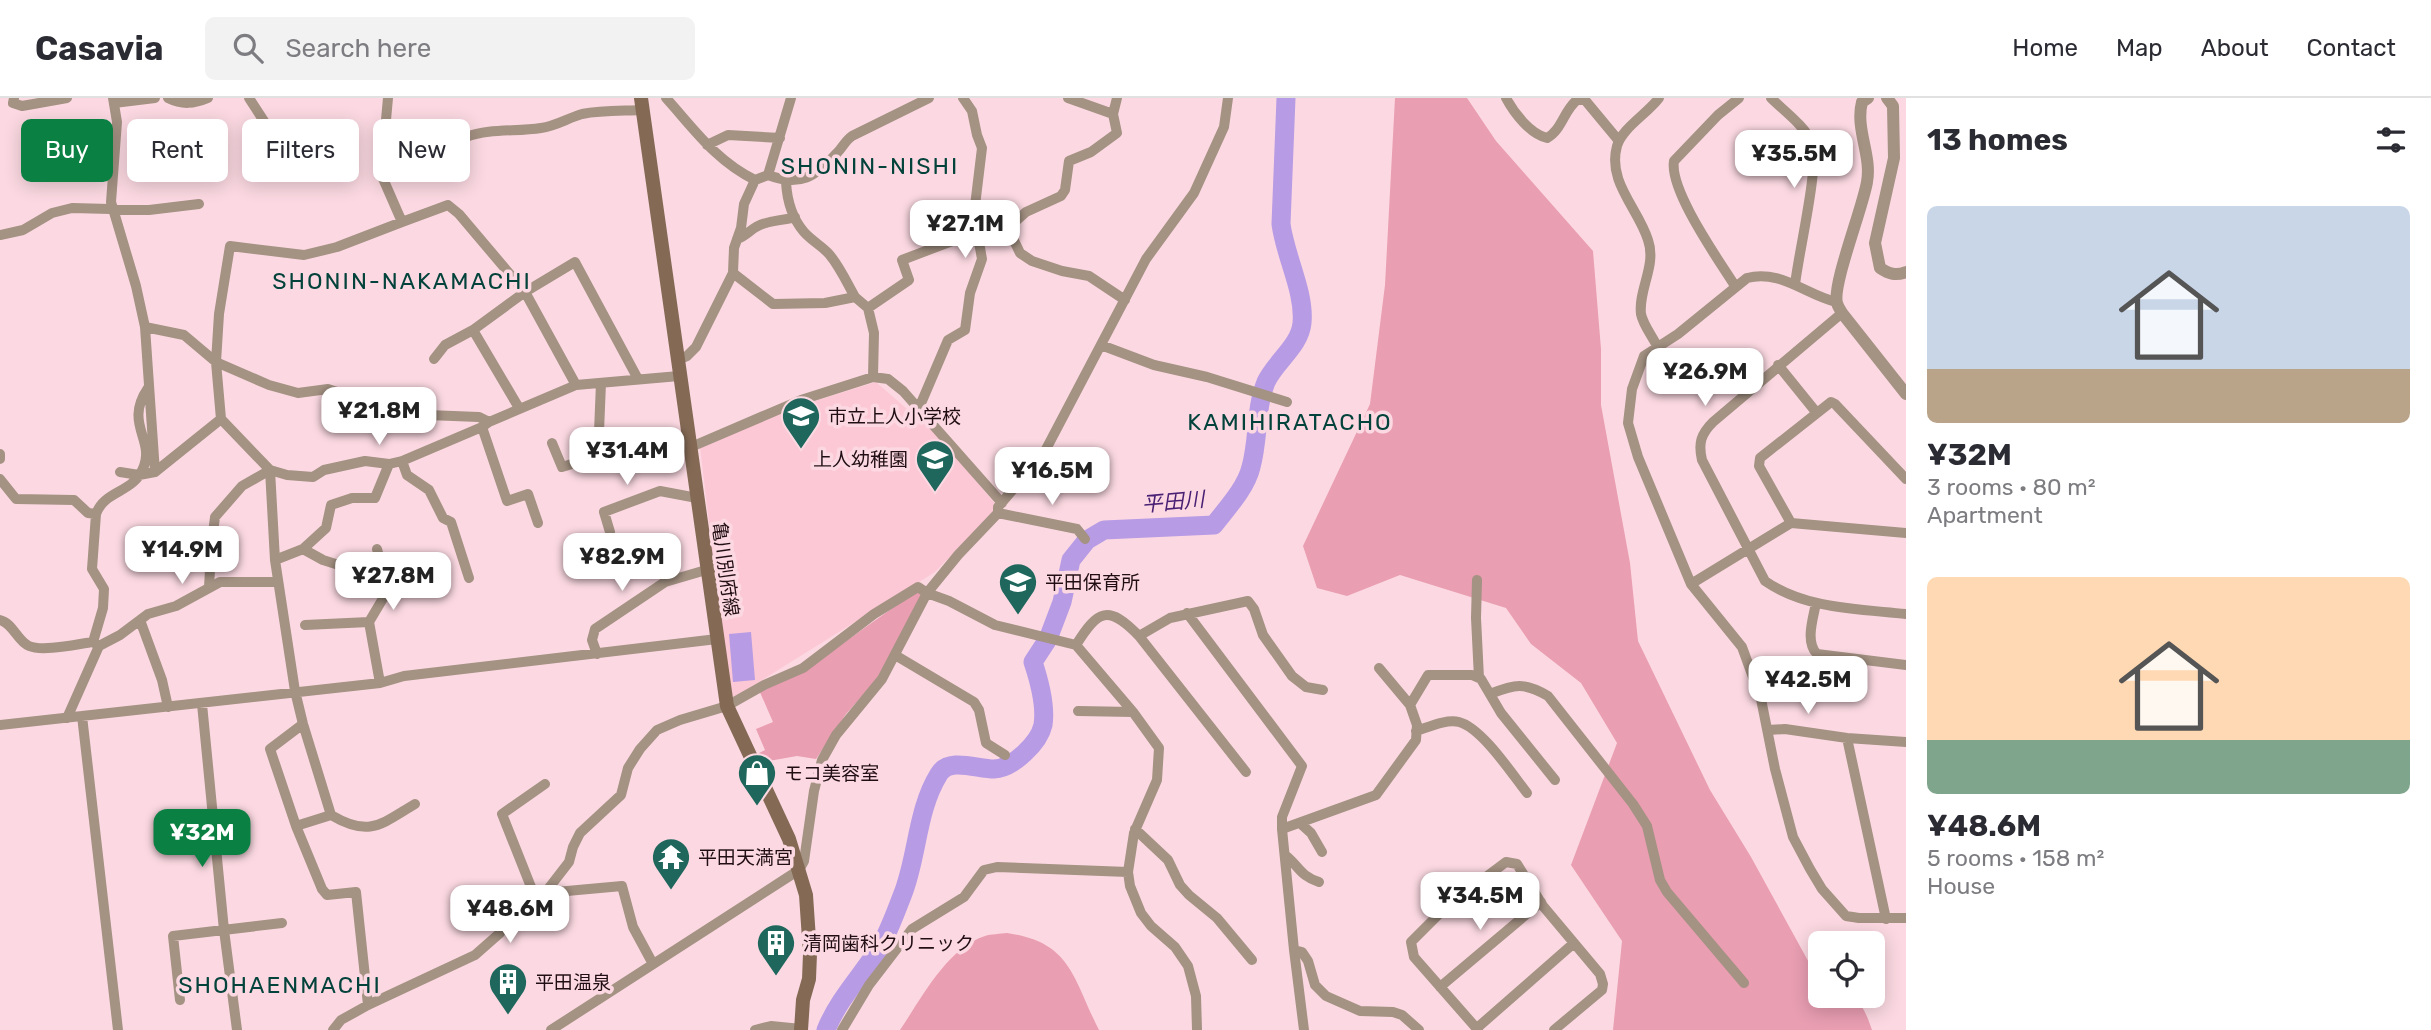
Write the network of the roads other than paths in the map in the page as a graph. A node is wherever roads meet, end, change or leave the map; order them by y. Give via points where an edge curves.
1 (67, 98) edge
2 (155, 98) edge
3 (168, 98) edge
4 (208, 98) edge
5 (249, 98) edge
6 (388, 98) edge
7 (666, 98) edge
8 (791, 98) edge
9 (929, 98) edge
10 (963, 98) edge
11 (1069, 98) edge
12 (1117, 98) edge
13 (1227, 98) edge
14 (1506, 98) edge
15 (1659, 98) edge
16 (1739, 98) edge
17 (1771, 98) edge
18 (1868, 98) edge
19 (1887, 98) edge
20 (0, 99) edge
21 (14, 101) edge
22 (114, 101) edge
23 (641, 104) edge
24 (1113, 114) junction
25 (263, 119) edge
26 (386, 119) edge
27 (470, 136) edge
28 (780, 138) junction
29 (1619, 141) junction
30 (707, 145) junction
31 (768, 175) junction
32 (755, 180) junction
33 (385, 182) edge
34 (786, 182) junction
35 (200, 204) dead end
36 (112, 209) junction
37 (795, 218) junction
38 (402, 222) junction
39 (1008, 228) junction
40 (976, 232) junction
41 (0, 234) edge
42 (737, 239) junction
43 (1906, 272) edge
44 (733, 273) junction
45 (1795, 285) junction
46 (1735, 286) junction
47 (525, 292) junction
48 (855, 297) junction
49 (1125, 300) junction
50 (1839, 307) junction
51 (868, 308) junction
52 (145, 327) junction
53 (473, 330) junction
54 (1101, 345) junction
55 (1658, 348) junction
56 (435, 359) dead end
57 (677, 360) junction
58 (216, 362) junction
59 (1778, 365) junction
60 (679, 376) junction
61 (873, 377) junction
62 (638, 379) junction
63 (601, 383) junction
64 (576, 385) junction
65 (148, 388) junction
66 (1906, 394) edge
67 (1287, 402) dead end
68 (519, 408) junction
69 (919, 408) junction
70 (1816, 412) junction
71 (221, 419) junction
72 (485, 424) junction
73 (552, 443) dead end
74 (691, 447) junction
75 (402, 461) junction
76 (389, 464) junction
77 (270, 470) junction
78 (155, 471) junction
79 (120, 472) dead end
80 (139, 475) junction
81 (0, 479) edge
82 (1906, 479) edge
83 (697, 498) junction
84 (1000, 508) junction
85 (96, 514) junction
86 (538, 523) dead end
87 (1791, 523) junction
88 (610, 532) dead end
89 (1906, 533) edge
90 (1085, 539) dead end
91 (1748, 548) junction
92 (303, 549) junction
93 (377, 549) dead end
94 (275, 561) junction
95 (345, 567) dead end
96 (706, 570) junction
97 (469, 578) dead end
98 (1477, 580) dead end
99 (278, 582) junction
100 (414, 583) dead end
101 (1691, 584) junction
102 (209, 586) junction
103 (388, 590) junction
104 (927, 593) junction
105 (1816, 603) junction
106 (1187, 612) junction
107 (1906, 614) edge
108 (0, 620) edge
109 (141, 620) junction
110 (369, 622) junction
111 (304, 625) dead end
112 (1139, 636) junction
113 (716, 639) junction
114 (96, 644) junction
115 (1076, 645) junction
116 (597, 654) junction
117 (895, 655) junction
118 (1906, 665) edge
119 (1379, 668) dead end
120 (1479, 678) junction
121 (380, 682) junction
122 (1323, 690) dead end
123 (295, 691) junction
124 (1490, 694) junction
125 (202, 704) junction
126 (1410, 705) junction
127 (727, 706) junction
128 (168, 707) junction
129 (1078, 711) dead end
130 (1133, 712) junction
131 (82, 716) junction
132 (67, 718) junction
133 (303, 724) junction
134 (0, 725) edge
135 (1768, 730) junction
136 (1416, 731) junction
137 (1847, 738) junction
138 (1906, 742) edge
139 (1005, 755) dead end
140 (1246, 772) dead end
141 (1555, 780) dead end
142 (545, 785) dead end
143 (1527, 793) dead end
144 (415, 804) dead end
145 (331, 816) junction
146 (1300, 823) junction
147 (296, 826) junction
148 (1135, 829) junction
149 (1282, 829) junction
150 (1322, 852) dead end
151 (1285, 856) junction
152 (799, 870) junction
153 (1128, 872) junction
154 (1319, 882) dead end
155 (540, 895) junction
156 (1541, 902) junction
157 (1906, 918) edge
158 (1886, 919) junction
159 (282, 923) dead end
160 (224, 930) junction
161 (1574, 943) junction
162 (1294, 950) junction
163 (1252, 960) dead end
164 (653, 964) junction
165 (1744, 984) dead end
166 (1440, 987) junction
167 (180, 1000) dead end
168 (368, 1004) junction
169 (1478, 1029) edge
170 (118, 1030) edge
171 (237, 1030) edge
172 (333, 1030) edge
173 (551, 1030) edge
174 (755, 1030) edge
175 (801, 1030) edge
176 (842, 1030) edge
177 (1197, 1030) edge
178 (1304, 1030) edge
179 (1419, 1030) edge
180 (1555, 1030) edge

1 - 21 street via 23,106
2 - 22 street
3 - 4 street via 195,104
5 - 25 street
6 - 26 street
7 - 30 street
8 - 28 street
9 - 34 street via 852,136 817,171
10 - 40 street via 972,111 982,148 974,203
11 - 24 street
12 - 24 street
13 - 49 street via 1224,127 1194,193 1146,259
14 - 29 street via 1538,136 1547,138 1571,104 1585,100
15 - 29 street
16 - 46 street via 1674,161 1672,170 1684,203
17 - 45 street via 1812,143 1814,165
18 - 50 street via 1862,102 1859,116 1868,181 1841,275
19 - 43 street via 1893,106 1894,158 1875,243 1880,268 1899,275
20 - 21 street
22 - 36 street
23 - 27 street via 579,115 543,128
23 - 57 main road, 亀川別府線
24 - 39 street via 1117,133 1069,161 1061,196 1026,212
28 - 30 street via 728,135
28 - 31 street
29 - 55 street via 1615,164 1622,191 1649,241 1650,263 1641,306
30 - 32 street via 724,162
31 - 32 street
31 - 34 street
32 - 42 street via 744,204
33 - 38 street
34 - 37 street
35 - 36 street
36 - 41 street via 72,208 52,213 23,230
36 - 52 street
37 - 42 street via 766,222
37 - 48 street via 835,262
38 - 47 street via 448,205
38 - 58 street via 304,256 230,246
39 - 40 street
39 - 49 street via 1020,253 1032,261 1089,276
40 - 51 street via 901,260 909,280
40 - 69 street via 982,259 970,293 965,330 948,340
42 - 44 street
44 - 48 street via 773,304
44 - 57 street via 696,347
45 - 46 street via 1760,274
45 - 50 street
46 - 55 street
47 - 53 street
47 - 62 street via 575,262
47 - 64 street
48 - 51 street
49 - 54 street
50 - 59 street
50 - 66 street
51 - 61 street via 874,334
52 - 58 street via 184,335
52 - 65 street
53 - 56 street via 445,345
53 - 68 street
54 - 67 street via 1154,365
54 - 84 street via 1044,453
55 - 101 street via 1644,356 1637,370 1629,424 1638,457
57 - 60 main road, 亀川別府線
58 - 71 street
58 - 72 street via 298,393 328,389 402,414 479,417
59 - 70 street
59 - 91 street via 1702,433 1699,447
60 - 62 street
60 - 74 main road, 亀川別府線
61 - 69 street via 888,379
61 - 74 street via 801,400
62 - 63 street
63 - 64 street
63 - 73 street via 598,456 562,467
64 - 68 street
65 - 78 street
65 - 80 street via 138,408 147,455
68 - 72 street
69 - 84 street
70 - 82 street via 1835,404
70 - 87 street via 1760,458 1759,466
71 - 77 street
71 - 78 street
72 - 75 street
72 - 86 street via 507,500 528,494
74 - 83 main road, 亀川別府線
75 - 76 street
75 - 97 street via 407,475 429,490 443,518 451,522
76 - 77 street via 365,461 313,477
76 - 92 street via 375,498 352,498 331,505 326,528
77 - 94 street
77 - 102 street via 242,486 215,517
78 - 80 street
79 - 80 street
80 - 85 street via 135,484 119,490
81 - 85 street via 16,499 74,500
83 - 88 street via 660,491 604,512
83 - 96 main road, 亀川別府線
84 - 90 street via 1077,528
84 - 104 street
85 - 114 street via 92,569 104,589
87 - 89 street
87 - 91 street
91 - 101 street
91 - 105 street via 1765,581 1782,593
92 - 94 street
92 - 95 street
93 - 103 street
94 - 99 street
96 - 113 main road, 亀川別府線
96 - 116 street via 664,582 595,629 592,640
98 - 120 street
99 - 102 street
99 - 123 street
100 - 103 street
101 - 135 street via 1742,647
102 - 109 street
103 - 110 street
104 - 115 street via 995,625
104 - 117 street
104 - 127 street via 919,587 874,614 803,668
105 - 107 street
105 - 118 street via 1810,641 1817,654
106 - 112 street
106 - 122 street via 1248,601 1263,635 1292,676 1306,687
106 - 149 street via 1301,766
108 - 114 street via 29,646
109 - 114 street
109 - 128 street
110 - 111 street
110 - 121 street
112 - 115 street via 1122,618 1103,616 1088,626
112 - 140 street
113 - 116 street
113 - 127 main road, 亀川別府線
114 - 132 street
115 - 130 street
116 - 121 street
117 - 139 street via 974,702 986,743
117 - 152 street via 822,760
119 - 126 street
120 - 124 street
120 - 126 street via 1428,675
121 - 123 street
123 - 125 street
123 - 133 street
124 - 141 street
124 - 165 street via 1531,686 1548,696 1647,826 1667,892
125 - 128 street
125 - 160 street
126 - 136 street
127 - 152 main road, 亀川別府線
127 - 155 street via 657,730 628,768 621,795 580,833 569,862
128 - 131 street
129 - 130 street
130 - 148 street via 1159,748 1157,780
131 - 132 street
131 - 170 street
132 - 134 street
133 - 145 street
133 - 147 street via 270,749
135 - 137 street
135 - 158 street via 1793,837 1810,870 1846,916
136 - 143 street via 1448,722 1468,726
136 - 146 street via 1416,740 1376,795
137 - 138 street
137 - 158 street
142 - 155 street via 502,814
144 - 145 street via 377,826 360,828
145 - 147 street
146 - 149 street
146 - 150 street
147 - 168 street via 327,895 356,892
148 - 153 street
148 - 163 street via 1168,860 1180,885 1217,918
149 - 151 street
151 - 154 street via 1303,876
151 - 162 street
152 - 164 street
152 - 175 main road, 亀川別府線 via 806,894 810,954
153 - 176 street via 984,870 964,897 912,929
153 - 177 street via 1140,914 1188,966 1196,996
155 - 164 street via 622,886 633,927
155 - 168 street via 521,903 475,955
156 - 161 street
156 - 166 street
156 - 166 street via 1517,864 1506,862 1446,907 1410,942 1414,957
157 - 158 street
159 - 160 street
160 - 167 street via 173,936
160 - 171 street
161 - 169 street
161 - 180 street via 1600,974 1602,990
162 - 178 street
162 - 179 street via 1308,961 1315,985 1326,996 1360,1011 1402,1015
164 - 173 street
166 - 169 street
168 - 172 street
174 - 175 street via 771,1026

